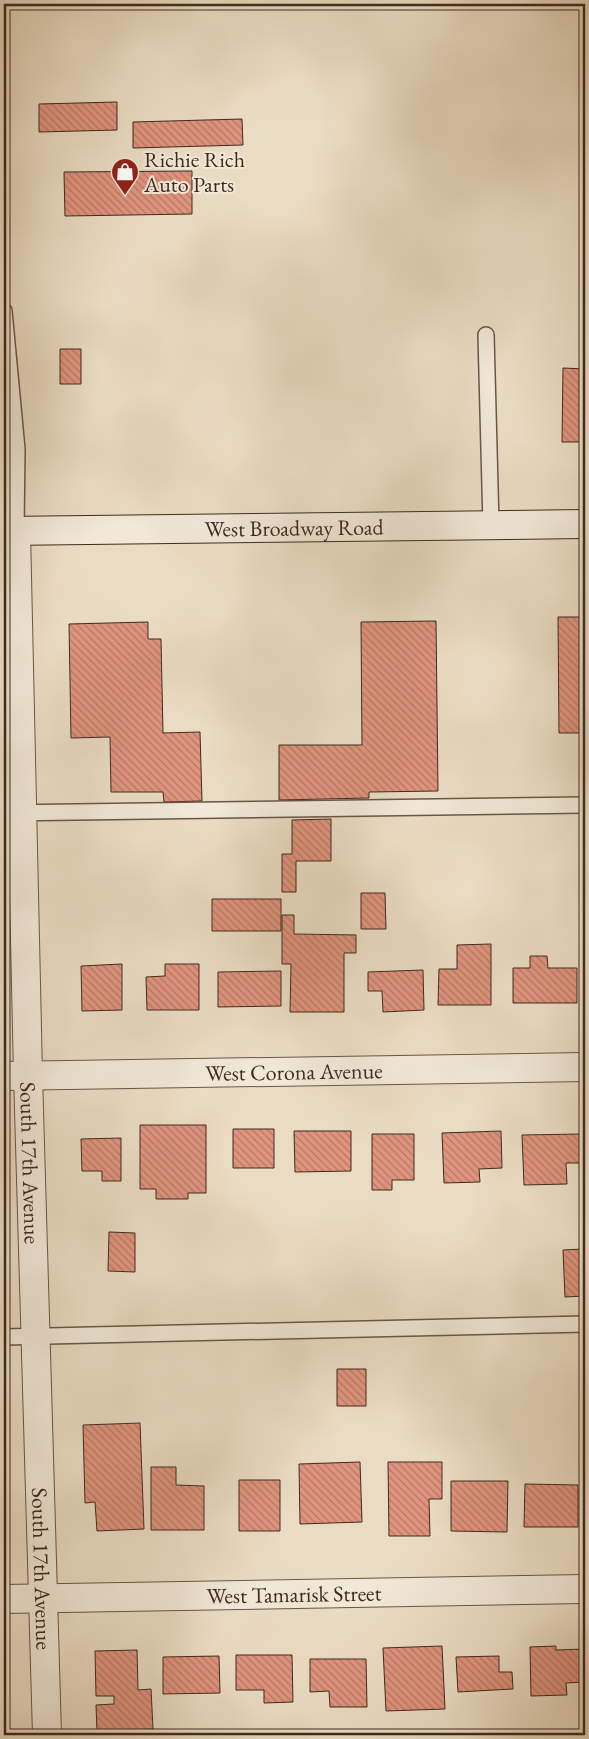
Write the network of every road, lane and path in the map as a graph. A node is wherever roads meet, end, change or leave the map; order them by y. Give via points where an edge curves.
1 (4, 311) edge
2 (486, 336) dead end
3 (585, 524) edge
4 (491, 525) junction
5 (10, 531) edge
6 (585, 805) edge
7 (12, 813) edge
8 (585, 1067) edge
9 (16, 1075) edge
10 (585, 1324) edge
11 (4, 1337) edge
12 (35, 1337) junction
13 (585, 1589) edge
14 (4, 1599) edge
15 (44, 1599) junction
16 (47, 1735) edge

1 - 5 lane via 17,449
2 - 4 lane
3 - 4 street, West Broadway Road
4 - 5 street, West Broadway Road
5 - 7 street, South 17th Avenue
6 - 7 lane
7 - 9 street, South 17th Avenue
8 - 9 street, West Corona Avenue
9 - 12 street, South 17th Avenue
10 - 12 lane
11 - 12 lane
12 - 15 street, South 17th Avenue
13 - 15 street, West Tamarisk Street
14 - 15 street, West Tamarisk Street
15 - 16 street, South 17th Avenue

